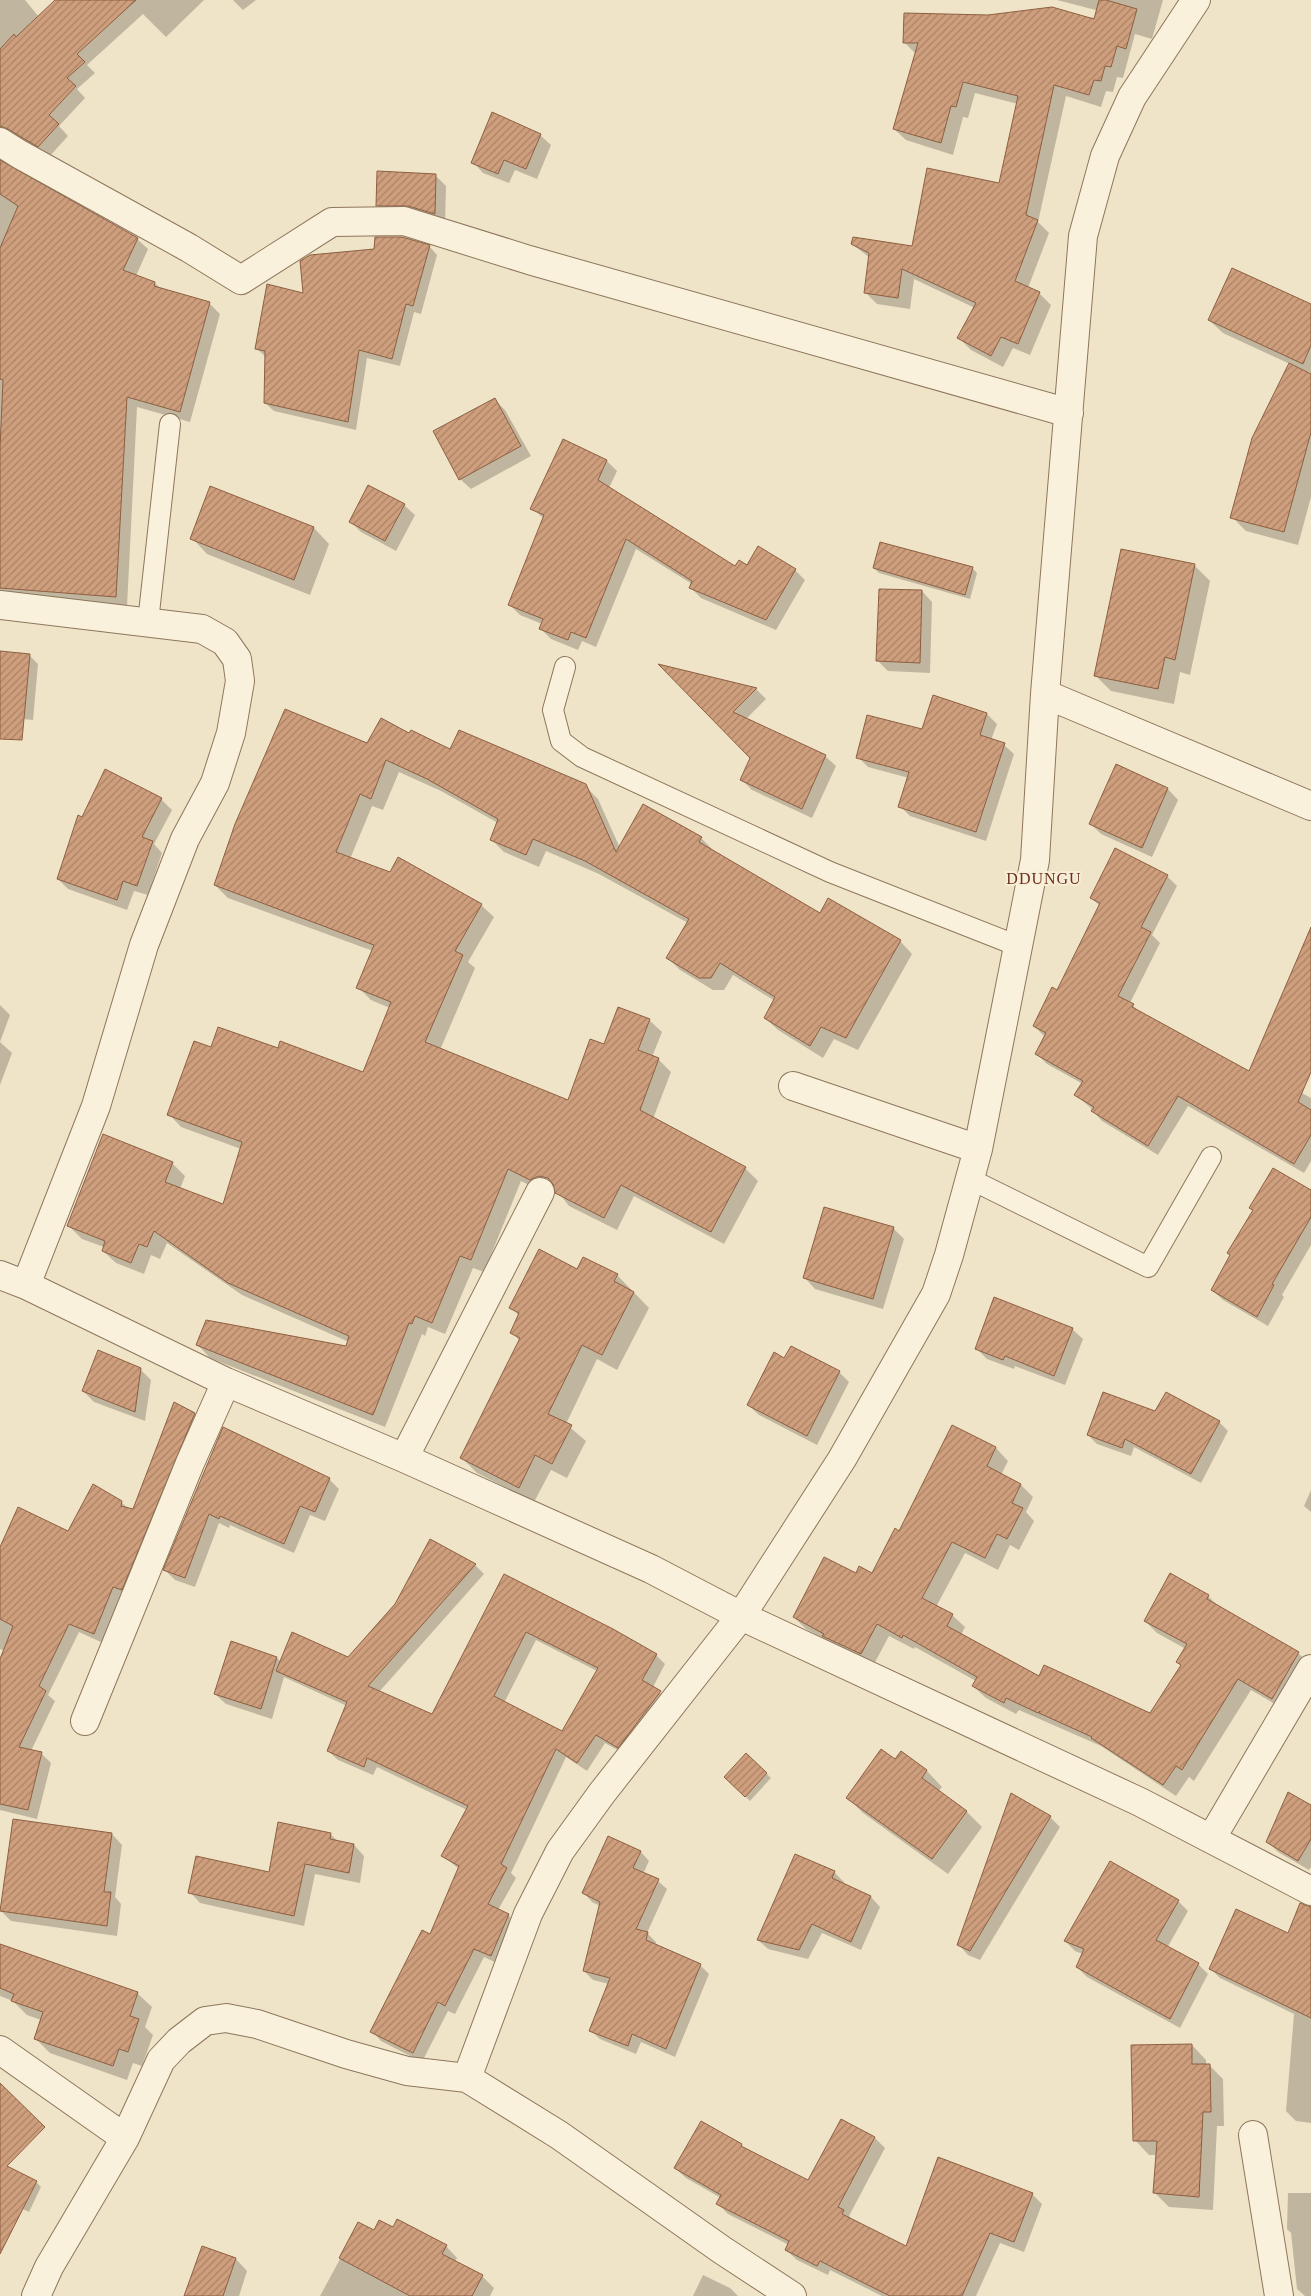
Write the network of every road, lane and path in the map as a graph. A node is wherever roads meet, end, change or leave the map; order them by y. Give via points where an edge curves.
1 (1196, 0) edge
2 (0, 142) edge
3 (1070, 413) junction
4 (170, 424) dead end
5 (0, 605) edge
6 (148, 622) junction
7 (565, 666) dead end
8 (1045, 694) junction
9 (1310, 801) edge
10 (1018, 946) junction
11 (793, 1086) dead end
12 (978, 1149) junction
13 (1211, 1158) dead end
14 (970, 1179) junction
15 (540, 1192) dead end
16 (0, 1275) edge
17 (26, 1285) junction
18 (226, 1382) junction
19 (404, 1458) junction
20 (741, 1616) junction
21 (1311, 1669) edge
22 (85, 1721) dead end
23 (1211, 1839) junction
24 (1311, 1892) edge
25 (0, 2050) edge
26 (467, 2078) junction
27 (1253, 2135) dead end
28 (125, 2138) junction
29 (36, 2296) edge
30 (792, 2296) edge
31 (1279, 2296) edge

1 - 3 street via 1132,97 1105,156 1083,236
2 - 3 street via 240,280 332,222 404,221 529,260
3 - 8 street
4 - 6 lane
5 - 6 street
6 - 17 street via 202,629 225,642 238,659 240,681 231,733 215,782 185,839 144,945 96,1106
7 - 10 lane via 553,710 561,741 582,757 830,872
8 - 9 street
8 - 10 street via 1035,860
10 - 12 street
11 - 12 street
12 - 14 street
13 - 14 lane via 1148,1267
14 - 20 street via 936,1294 842,1459
15 - 19 street
16 - 17 street
17 - 18 street
18 - 19 street
18 - 22 street
19 - 20 street via 642,1565
20 - 23 street via 1132,1798
20 - 26 street via 560,1851 528,1914
21 - 23 street
23 - 24 street
25 - 28 street
26 - 28 street via 408,2071 257,2024 226,2018 204,2021 161,2060
26 - 30 street via 559,2135
27 - 31 street
28 - 29 street via 48,2267

